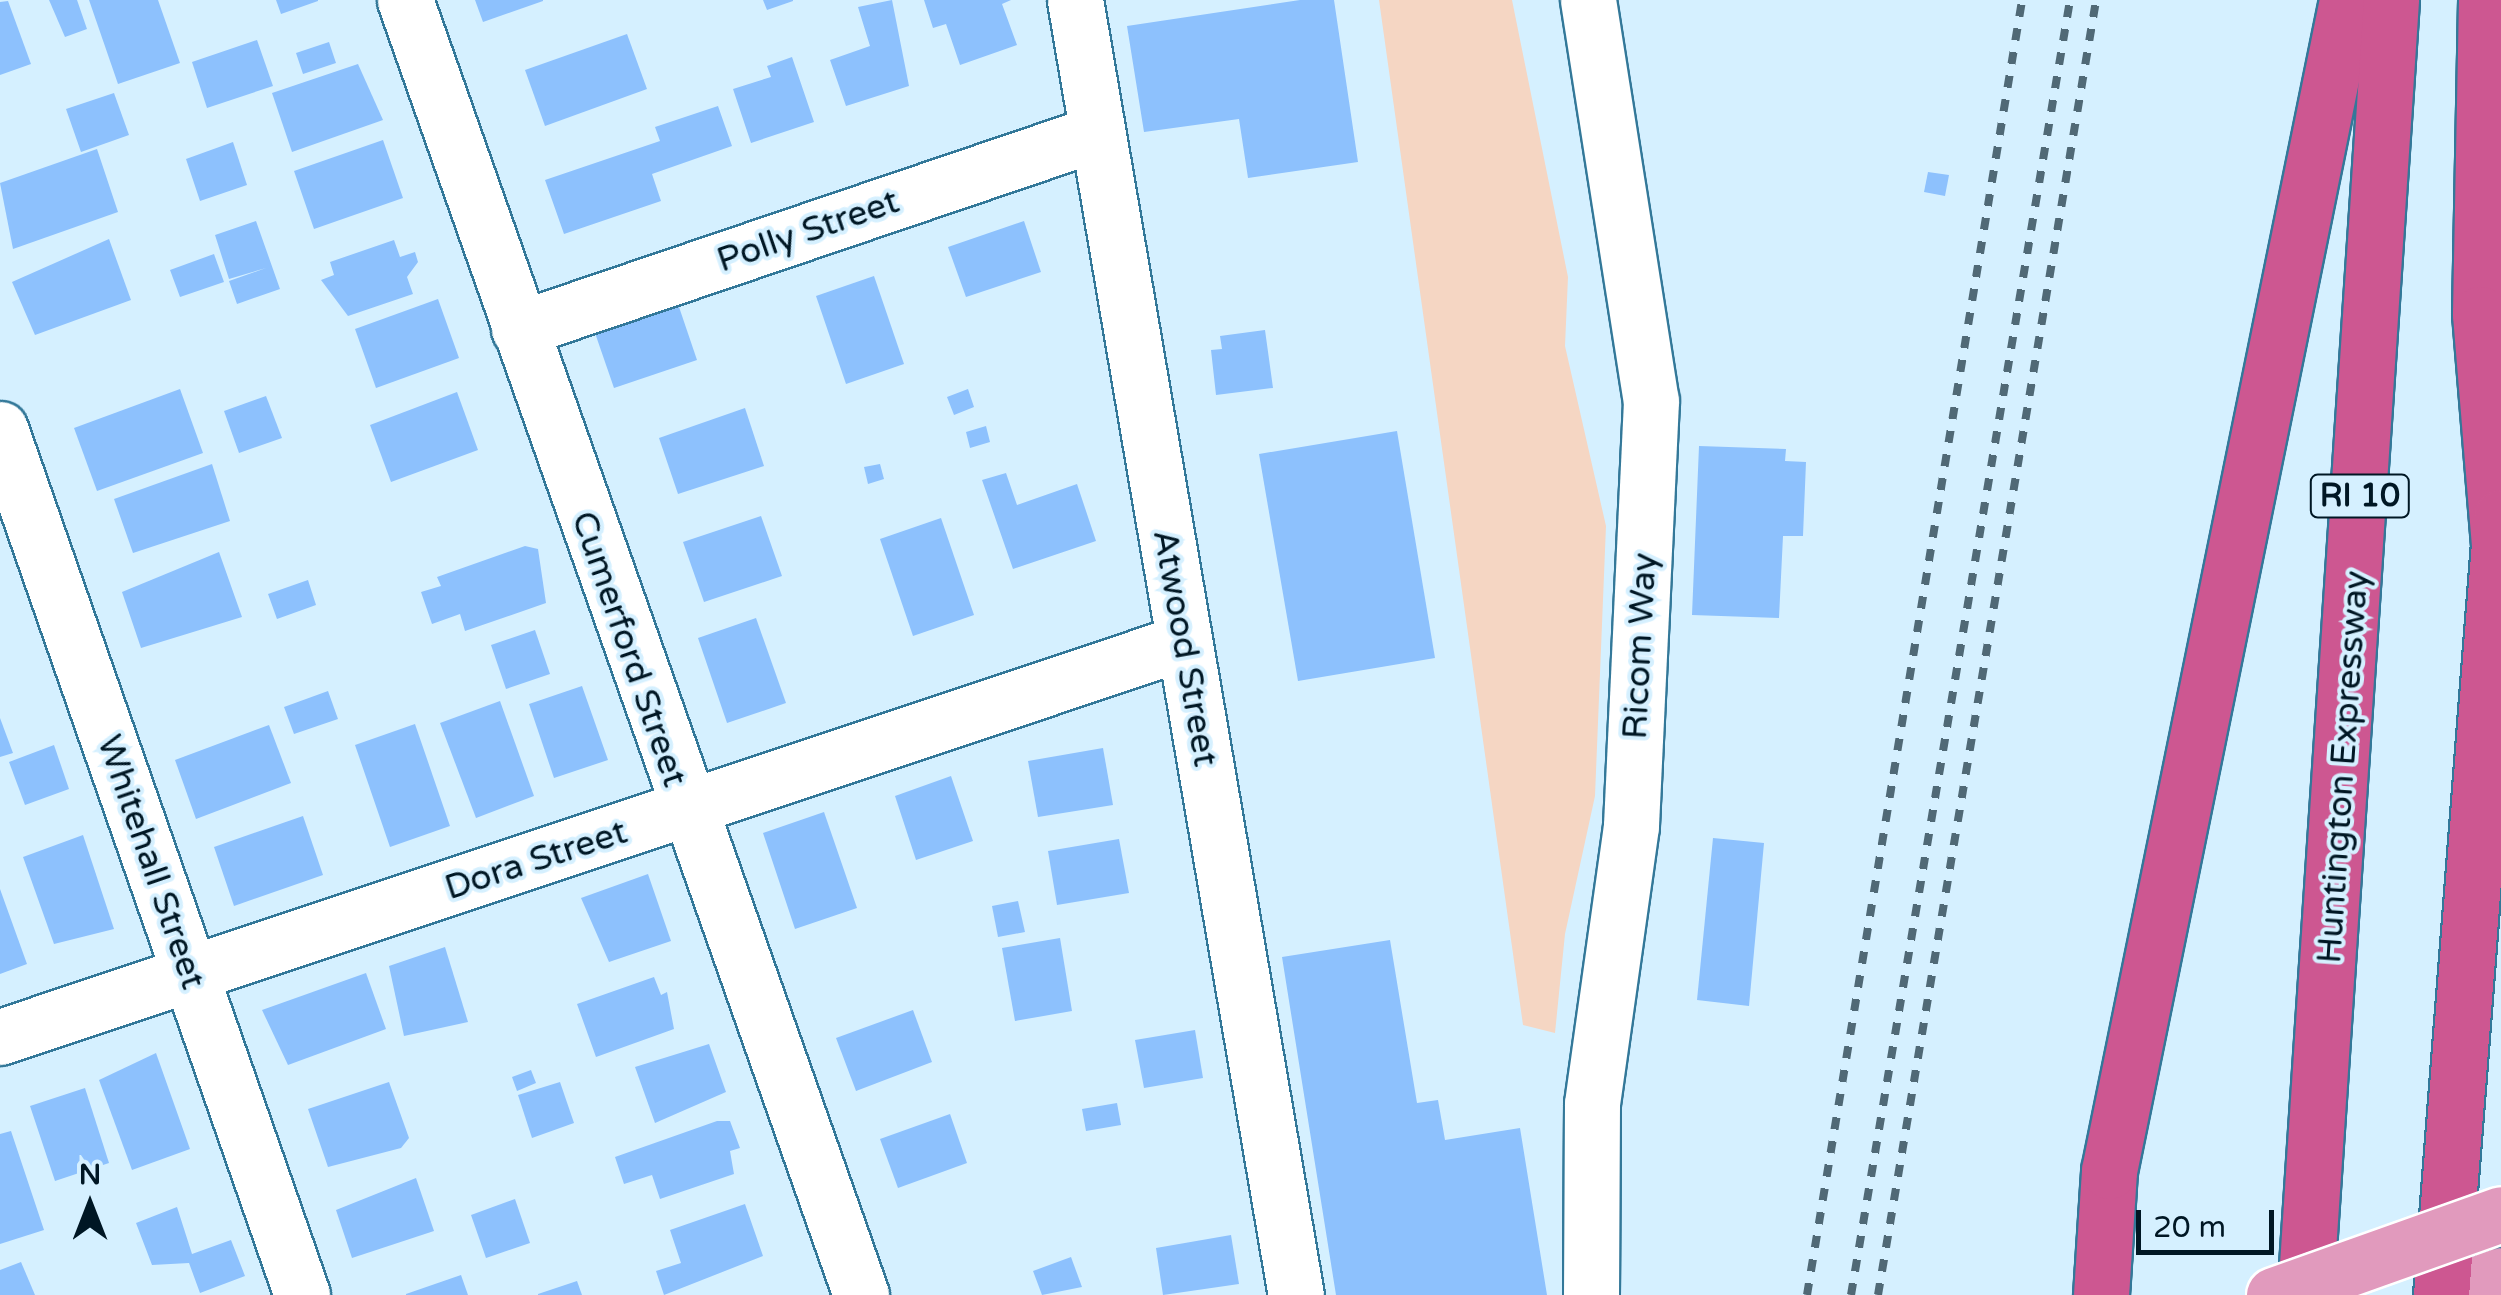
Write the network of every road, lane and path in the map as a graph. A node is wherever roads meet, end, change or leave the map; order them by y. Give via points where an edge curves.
1 (405, 0) edge
2 (1075, 0) edge
3 (1588, 0) edge
4 (2347, 0) edge
5 (2391, 0) edge
6 (2486, 0) edge
7 (1097, 133) junction
8 (519, 329) junction
9 (0, 429) edge
10 (10, 487) edge
11 (2500, 530) edge
12 (1184, 642) junction
13 (685, 812) junction
14 (189, 971) junction
15 (0, 1038) edge
16 (2501, 1214) edge
17 (2501, 1275) edge
18 (302, 1295) edge
19 (860, 1295) edge
20 (1296, 1295) edge
21 (1591, 1295) edge
22 (2101, 1295) edge
23 (2274, 1295) edge
24 (2305, 1295) edge
25 (2443, 1295) edge

1 - 8 street, Cumerford Street
2 - 7 street, Atwood Street
3 - 21 street, Ricom Way via 1651,401 1630,826 1592,1104
4 - 22 highway via 2109,1171
5 - 24 highway, Huntington Expressway / RI 10
6 - 11 highway via 2480,314
7 - 8 street, Polly Street
7 - 12 street, Atwood Street
8 - 13 street, Cumerford Street
9 - 10 street, Whitehall Street
10 - 14 street, Whitehall Street
11 - 25 highway
12 - 13 street, Dora Street
12 - 20 street, Atwood Street
13 - 14 street, Dora Street
13 - 19 street, Cumerford Street
14 - 15 street, Dora Street
14 - 18 street, Whitehall Street
16 - 23 main road, bridge
17 - 25 main road

